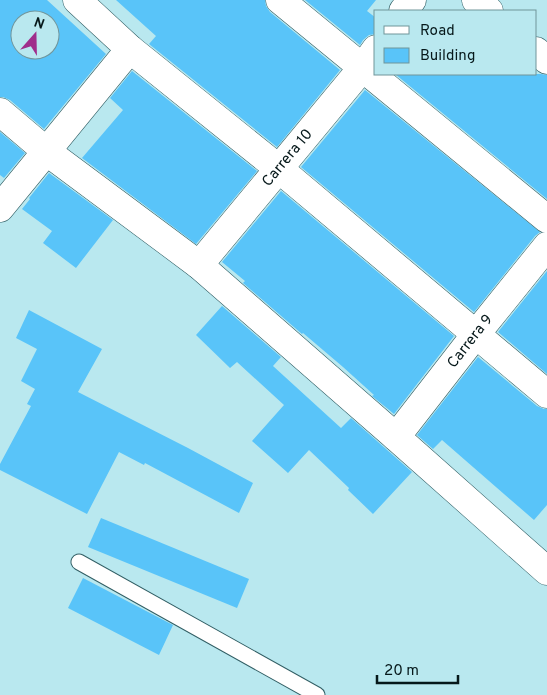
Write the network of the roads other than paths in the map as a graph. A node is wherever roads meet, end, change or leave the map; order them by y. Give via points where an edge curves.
1 (77, 0) edge
2 (280, 0) edge
3 (412, 0) edge
4 (476, 0) edge
5 (404, 10) edge
6 (488, 10) edge
7 (130, 49) junction
8 (537, 52) edge
9 (369, 58) edge
10 (547, 60) edge
11 (388, 75) edge
12 (0, 112) edge
13 (46, 151) junction
14 (278, 168) junction
15 (0, 208) edge
16 (547, 219) edge
17 (547, 246) edge
18 (199, 265) junction
19 (476, 334) junction
20 (547, 394) edge
21 (396, 437) junction
22 (78, 562) dead end
23 (547, 572) edge
24 (317, 695) edge

1 - 7 street
2 - 9 street
3 - 5 street
4 - 6 street
7 - 13 street
7 - 14 street
8 - 10 street
9 - 14 street, Carrera 10
11 - 16 street
12 - 13 street
13 - 15 street
13 - 18 street
14 - 18 street, Carrera 10
14 - 19 street
17 - 19 street, Carrera 9
18 - 21 street
19 - 20 street
19 - 21 street, Carrera 9
21 - 23 street
22 - 24 lane

